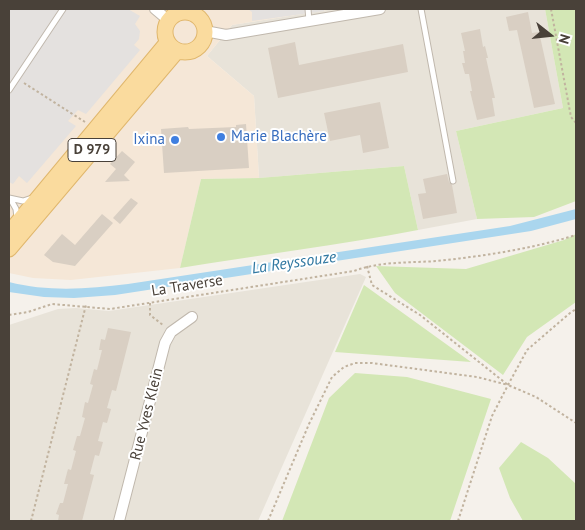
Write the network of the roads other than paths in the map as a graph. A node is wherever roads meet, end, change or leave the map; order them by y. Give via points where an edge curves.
1 (63, 9) edge
2 (155, 9) edge
3 (308, 9) edge
4 (380, 9) edge
5 (420, 9) edge
6 (199, 12) edge
7 (168, 20) junction
8 (309, 21) junction
9 (205, 31) junction
10 (172, 47) junction
11 (9, 90) edge
12 (453, 181) dead end
13 (39, 196) junction
14 (10, 199) edge
15 (13, 228) edge
16 (9, 249) edge
17 (192, 317) dead end
18 (119, 521) edge

1 - 11 lane
2 - 7 street
3 - 8 lane
4 - 8 street
5 - 12 lane
6 - 7 main road via 178,13
6 - 9 main road
7 - 10 main road via 164,31
8 - 9 street via 226,35
9 - 10 main road via 204,38 190,52
10 - 13 main road, D 979
10 - 16 main road, D 979
13 - 14 lane via 23,201
13 - 15 main road, D 979
14 - 15 lane via 16,209
17 - 18 street, Rue Yves Klein via 171,332 165,343

